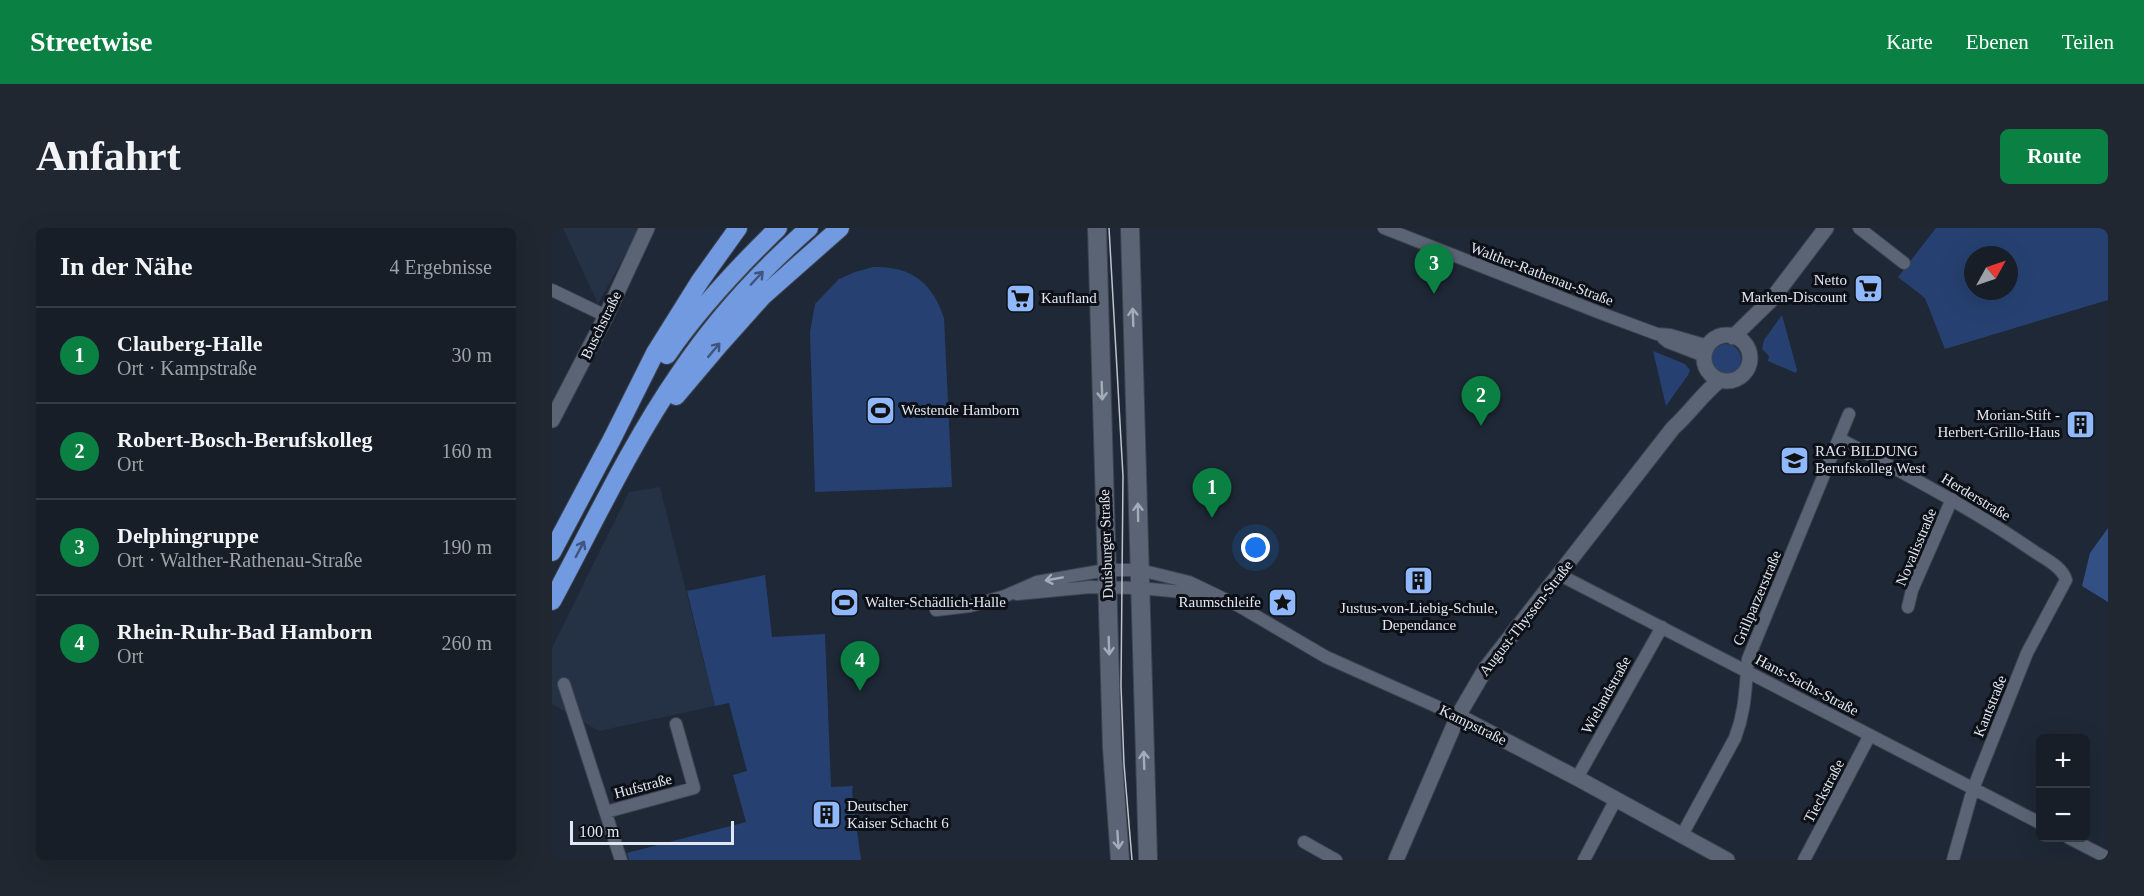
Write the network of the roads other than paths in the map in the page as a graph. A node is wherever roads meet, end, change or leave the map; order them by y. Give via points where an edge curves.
1 (647, 228) edge
2 (738, 228) edge
3 (778, 228) edge
4 (809, 228) edge
5 (840, 228) edge
6 (1097, 228) edge
7 (1130, 228) edge
8 (1384, 228) edge
9 (1826, 228) edge
10 (1859, 228) edge
11 (1904, 263) dead end
12 (552, 290) edge
13 (1772, 299) junction
14 (606, 316) junction
15 (1733, 337) junction
16 (1746, 347) junction
17 (1706, 357) junction
18 (1720, 380) junction
19 (1849, 414) dead end
20 (552, 420) edge
21 (1673, 428) junction
22 (612, 439) junction
23 (1840, 439) junction
24 (636, 443) junction
25 (1952, 499) junction
26 (552, 552) edge
27 (2061, 570) joint
28 (1560, 575) junction
29 (1106, 579) junction
30 (1139, 579) junction
31 (1216, 595) junction
32 (552, 601) edge
33 (1908, 607) dead end
34 (936, 610) dead end
35 (1662, 627) junction
36 (1747, 670) junction
37 (564, 684) dead end
38 (1458, 716) junction
39 (676, 724) dead end
40 (1870, 735) junction
41 (1577, 778) junction
42 (1973, 789) junction
43 (1616, 799) junction
44 (606, 812) junction
45 (2036, 821) edge
46 (1682, 835) junction
47 (1304, 842) dead end
48 (2078, 842) edge
49 (2108, 858) edge
50 (621, 860) edge
51 (1120, 860) edge
52 (1148, 860) edge
53 (1336, 860) edge
54 (1396, 860) edge
55 (1584, 860) edge
56 (1727, 860) edge
57 (1804, 860) edge
58 (1953, 860) edge

1 - 14 street, Buschstraße
2 - 22 highway via 655,352
3 - 22 highway via 737,268 680,336
24 -> 4 highway via 679,374 725,313 780,253
24 -> 5 highway via 763,296
6 -> 29 main road, Duisburger Straße
30 -> 7 main road
8 - 17 street, Walther-Rathenau-Straße via 1657,334
9 - 13 street
10 - 11 street
12 - 14 street
13 - 15 street
13 - 16 street
14 - 20 street, Buschstraße
15 - 16 street
15 - 17 street via 1720,337
16 - 18 street via 1750,358 1746,370 1735,380
17 - 18 street
17 - 21 street, August-Thyssen-Straße
18 - 21 street, August-Thyssen-Straße
19 - 23 street, Grillparzerstraße
21 - 28 street, August-Thyssen-Straße
22 - 26 highway
23 - 25 street, Herderstraße
23 - 36 street, Grillparzerstraße via 1748,659
32 -> 24 highway
25 - 27 street, Herderstraße
25 - 33 street, Novalisstraße
27 - 42 street, Kantstraße via 2066,580 2064,586 2027,653
28 - 35 street, Hans-Sachs-Straße
28 - 38 street, August-Thyssen-Straße via 1486,668
29 - 30 street, Kampstraße
29 - 30 street, Kampstraße
29 - 34 street, Kampstraße via 1037,582 970,606
29 -> 51 main road, Duisburger Straße
30 - 31 street, Kampstraße
30 - 31 street, Kampstraße via 1189,582
52 -> 30 main road
31 - 38 street, Kampstraße via 1326,657
35 - 36 street, Hans-Sachs-Straße
35 - 41 street, Wielandstraße
36 - 40 street, Hans-Sachs-Straße
36 - 46 street, Grillparzerstraße via 1747,690 1735,738
37 - 44 street, Hufstraße
38 - 41 street, Kampstraße
38 - 54 street, August-Thyssen-Straße
39 - 44 street, Hufstraße via 694,788
40 - 42 street, Hans-Sachs-Straße
40 - 57 street, Tieckstraße
41 - 43 street, Kampstraße
42 - 45 street, Hans-Sachs-Straße
42 - 58 street, Kantstraße
43 - 46 street, Kampstraße
43 - 55 street
44 - 50 street, Hufstraße
46 - 56 street, Kampstraße
47 - 53 street
48 - 49 street

